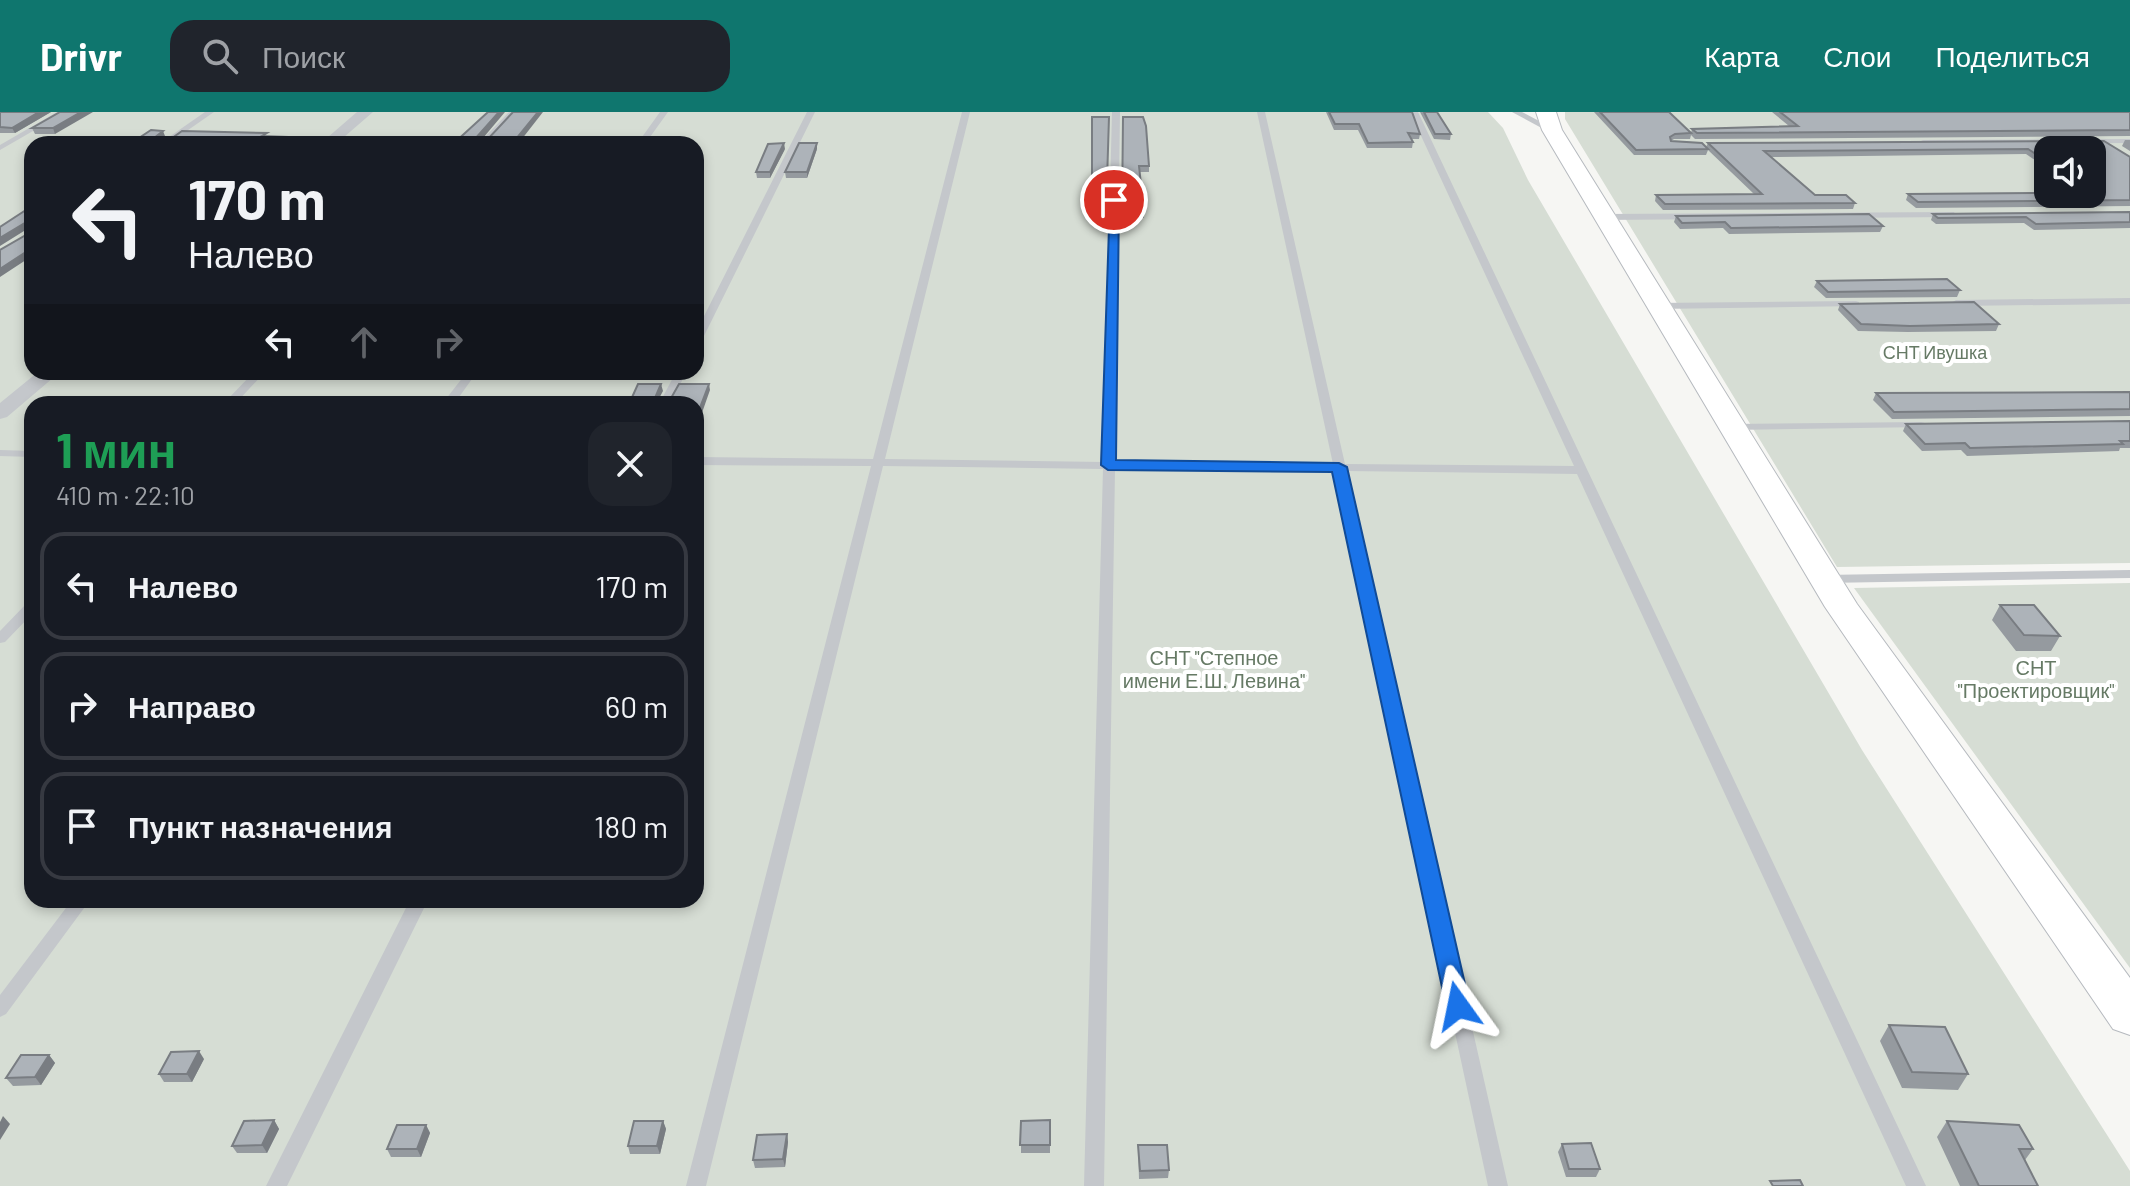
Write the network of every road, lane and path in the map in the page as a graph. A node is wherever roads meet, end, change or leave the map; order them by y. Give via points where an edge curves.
1 (62, 112) edge
2 (210, 112) edge
3 (366, 112) edge
4 (513, 112) edge
5 (664, 112) edge
6 (811, 112) edge
7 (966, 112) edge
8 (1116, 112) edge
9 (1261, 112) edge
10 (1414, 112) edge
11 (1516, 112) edge
12 (1549, 121) edge
13 (175, 136) edge
14 (337, 136) edge
15 (490, 136) edge
16 (647, 136) edge
17 (2034, 141) edge
18 (2106, 141) edge
19 (2130, 141) edge
20 (1913, 142) edge
21 (2106, 143) edge
22 (0, 148) edge
23 (2121, 153) edge
24 (1970, 214) edge
25 (1604, 217) junction
26 (2130, 301) edge
27 (1940, 303) edge
28 (1861, 304) edge
29 (1656, 306) junction
30 (704, 326) edge
31 (40, 380) edge
32 (252, 380) edge
33 (237, 396) edge
34 (0, 413) edge
35 (1930, 425) edge
36 (1730, 427) junction
37 (0, 453) edge
38 (24, 454) edge
39 (704, 461) edge
40 (878, 463) junction
41 (1108, 465) junction
42 (1339, 467) junction
43 (1581, 470) junction
44 (2130, 574) edge
45 (1824, 579) junction
46 (24, 614) edge
47 (0, 639) edge
48 (75, 908) edge
49 (415, 908) edge
50 (0, 1009) edge
51 (2130, 1015) edge
52 (276, 1186) edge
53 (696, 1186) edge
54 (1094, 1186) edge
55 (1498, 1186) edge
56 (1916, 1186) edge

1 - 22 lane
2 - 13 lane
3 - 14 street
4 - 15 lane
5 - 16 lane
6 - 30 lane
7 - 40 lane
8 - 41 lane
9 - 42 lane
10 - 43 lane
11 - 12 lane
12 - 25 street
17 - 20 lane
18 - 19 lane
21 - 23 lane
24 - 25 lane
25 - 29 street
26 - 27 lane
28 - 29 lane
29 - 36 street
31 - 34 street
32 - 33 lane
35 - 36 lane
36 - 45 street
37 - 38 lane
39 - 40 lane
40 - 41 lane
40 - 53 lane
41 - 42 lane
41 - 54 lane
42 - 43 lane
42 - 55 lane
43 - 56 lane
44 - 45 lane
45 - 51 street
46 - 47 lane
48 - 50 lane
49 - 52 lane

